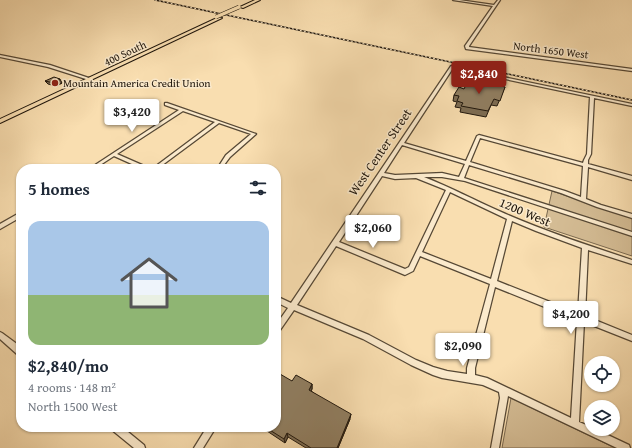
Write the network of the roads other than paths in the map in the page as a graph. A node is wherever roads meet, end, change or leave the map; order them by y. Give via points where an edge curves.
1 (253, 0) edge
2 (258, 0) edge
3 (454, 0) edge
4 (499, 0) edge
5 (495, 6) junction
6 (241, 7) junction
7 (0, 56) edge
8 (632, 70) edge
9 (86, 80) junction
10 (592, 96) junction
11 (166, 104) dead end
12 (632, 105) edge
13 (182, 110) junction
14 (0, 118) edge
15 (0, 121) edge
16 (218, 122) junction
17 (401, 143) junction
18 (114, 155) junction
19 (467, 163) junction
20 (99, 164) edge
21 (135, 164) edge
22 (161, 164) edge
23 (222, 164) edge
24 (585, 165) junction
25 (380, 174) junction
26 (412, 175) junction
27 (632, 178) edge
28 (461, 179) junction
29 (449, 189) junction
30 (583, 200) junction
31 (632, 216) edge
32 (16, 217) edge
33 (510, 219) junction
34 (0, 228) edge
35 (632, 234) edge
36 (335, 243) junction
37 (585, 247) junction
38 (418, 253) junction
39 (632, 262) edge
40 (493, 283) junction
41 (281, 302) edge
42 (292, 307) junction
43 (581, 318) junction
44 (281, 324) edge
45 (0, 335) edge
46 (632, 338) edge
47 (16, 348) edge
48 (471, 377) junction
49 (503, 390) junction
50 (575, 424) junction
51 (121, 432) edge
52 (209, 432) edge
53 (141, 448) edge
54 (198, 448) edge
55 (495, 448) edge
56 (626, 448) edge

1 - 6 main road, 400 South
2 - 6 main road, 400 South
3 - 5 street
4 - 5 street
5 - 8 street, North 1650 West via 467,48
6 - 9 main road, 400 South, bridge
7 - 9 street
9 - 14 main road, 400 South
9 - 15 main road, 400 South
10 - 12 street
10 - 17 street, West Center Street via 452,67
10 - 24 street via 589,154
11 - 13 street
13 - 16 street
13 - 18 street
16 - 22 street
16 - 23 street via 254,134
17 - 19 street
17 - 25 street, West Center Street
18 - 20 street
18 - 21 street
19 - 24 street via 479,136
19 - 28 street
19 - 30 street
24 - 27 street
24 - 30 street
25 - 26 street, 1200 West via 395,177
25 - 36 street, West Center Street
26 - 28 street, 1200 West via 442,175
26 - 29 street, 1200 West
28 - 35 street, 1200 West
29 - 33 street, 1200 West
29 - 38 street
30 - 31 street
32 - 34 street
33 - 37 street, 1200 West
33 - 40 street
36 - 38 street via 405,272 411,268
36 - 42 street, West Center Street
37 - 39 street, 1200 West
37 - 43 street
38 - 40 street
40 - 43 street
40 - 48 street via 471,368
41 - 42 street
42 - 44 street, West Center Street
42 - 48 street via 346,327 442,374
43 - 46 street
43 - 50 street
45 - 47 street
48 - 49 street
49 - 50 street
49 - 55 street via 504,398
50 - 56 street
51 - 53 street
52 - 54 street

